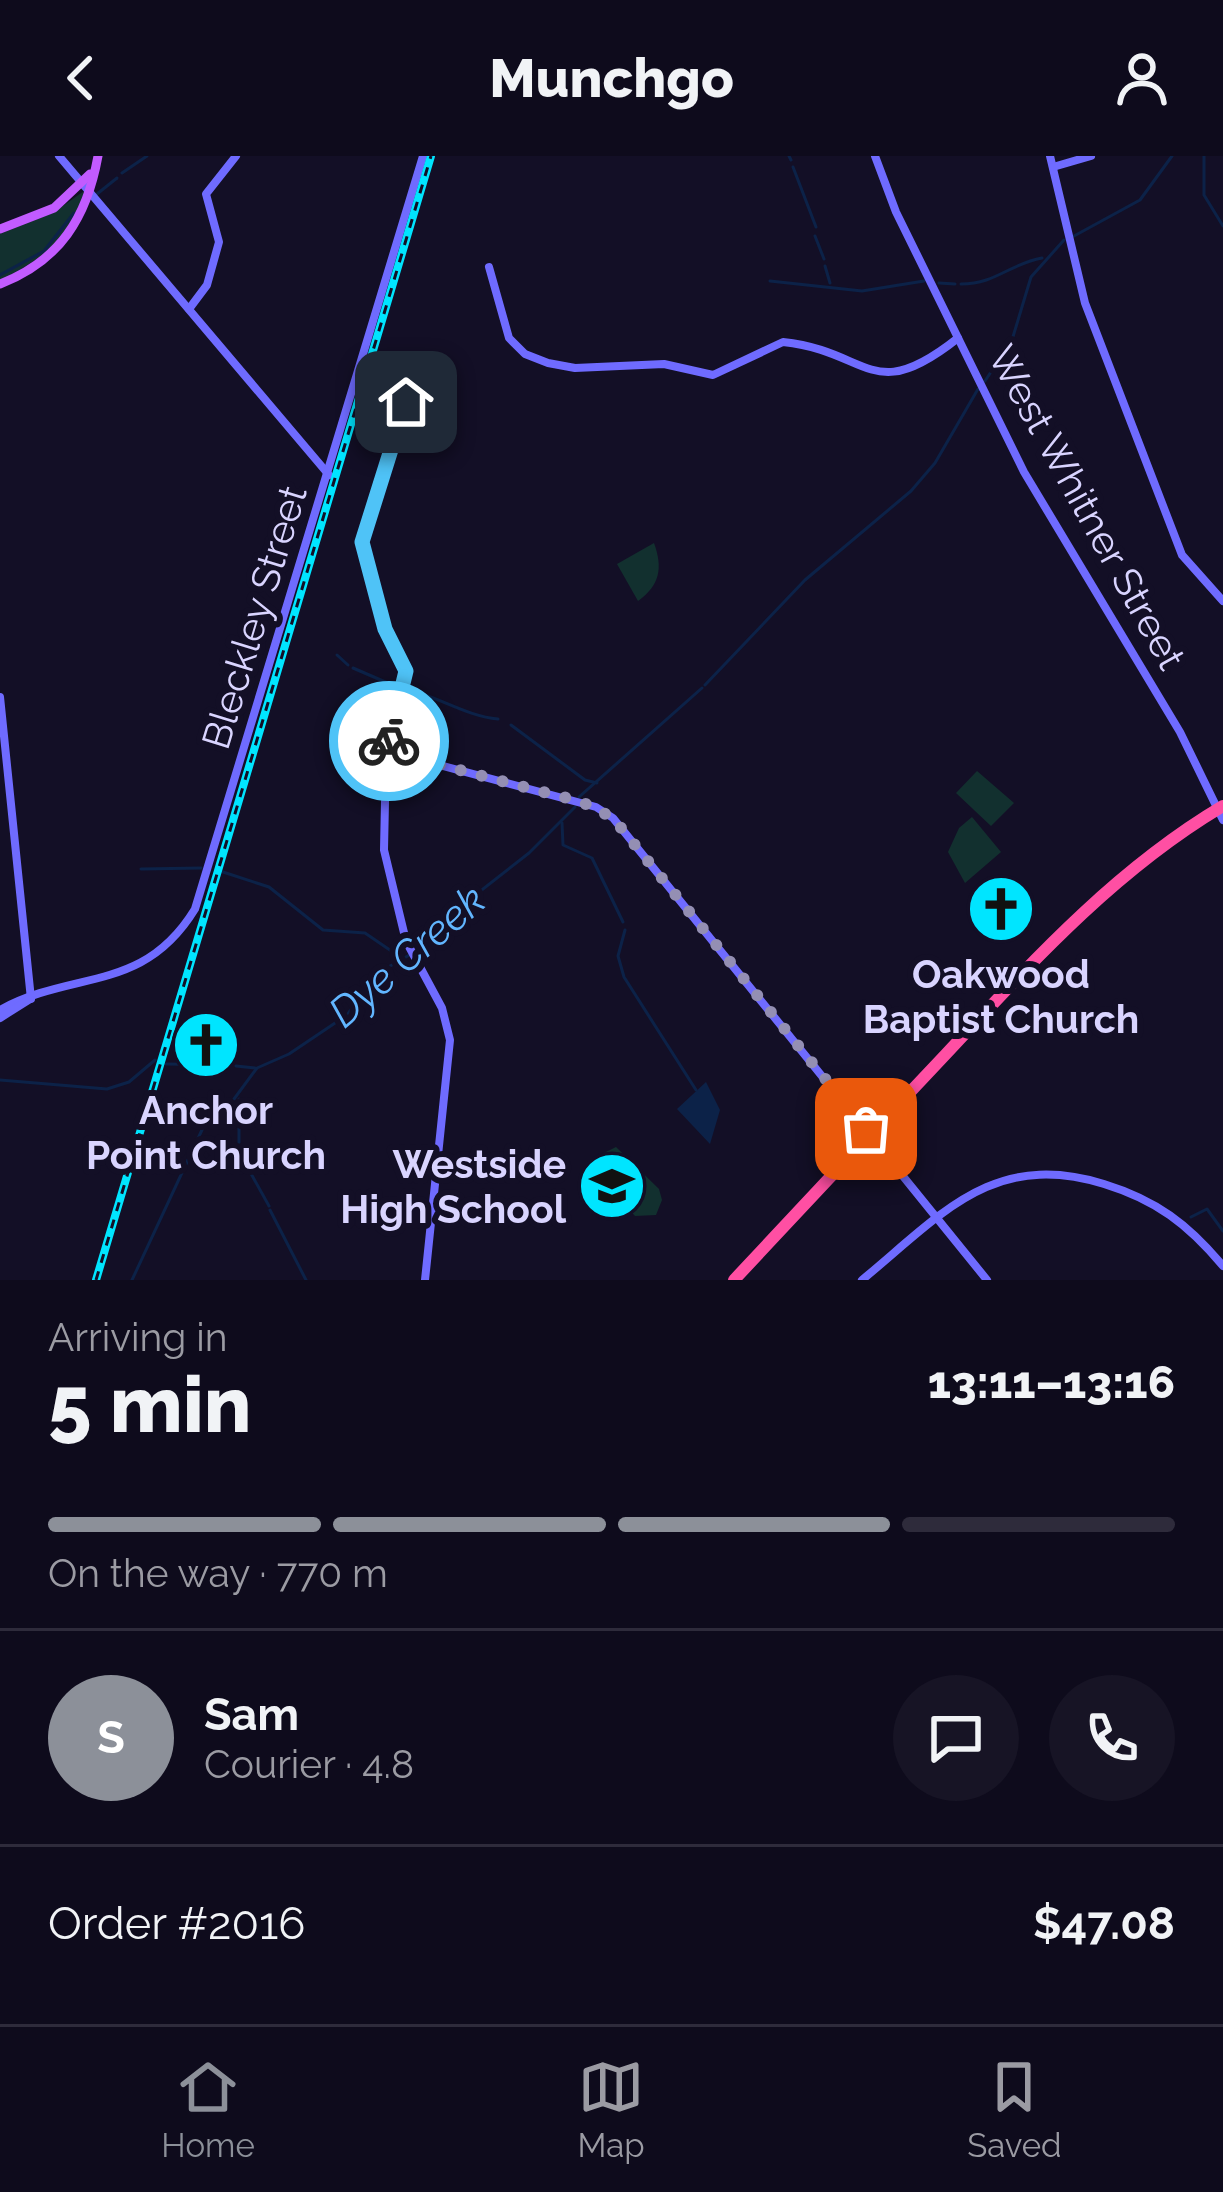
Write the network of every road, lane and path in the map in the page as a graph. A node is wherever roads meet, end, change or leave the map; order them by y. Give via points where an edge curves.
1 (59, 156) edge
2 (98, 156) edge
3 (236, 156) edge
4 (423, 156) edge
5 (875, 156) edge
6 (1091, 156) edge
7 (1052, 161) edge
8 (87, 189) junction
9 (0, 229) edge
10 (488, 267) dead end
11 (2, 284) edge
12 (189, 309) junction
13 (958, 338) junction
14 (406, 402) dead end
15 (329, 476) junction
16 (1223, 601) edge
17 (0, 697) edge
18 (387, 751) junction
19 (1221, 811) edge
20 (31, 999) junction
21 (0, 1014) edge
22 (870, 1134) junction
23 (938, 1218) junction
24 (1223, 1266) edge
25 (425, 1280) edge
26 (734, 1280) edge
27 (862, 1280) edge
28 (987, 1280) edge

1 - 8 street
2 - 8 main road
3 - 12 street via 206,194 219,242 207,285
4 - 15 street, Bleckley Street
5 - 13 street, West Whitner Street
6 - 7 street
7 - 16 street via 1085,303 1175,539 1192,572
8 - 9 main road
8 - 11 main road via 68,239
8 - 12 street
10 - 13 street via 513,344 561,366 664,364 713,375 783,342 894,375
12 - 15 street
13 - 19 street, West Whitner Street via 1038,497
14 - 18 street via 362,542 385,629 406,671
15 - 20 street, Bleckley Street via 195,909 180,933 140,965
17 - 20 street
18 - 22 street via 582,802 613,818
18 - 25 street via 384,850 411,954 450,1040
19 - 22 highway via 1136,863
20 - 21 street, Bleckley Street
22 - 23 street
22 - 26 highway
23 - 24 street via 1004,1178 1076,1174 1172,1214
23 - 27 street
23 - 28 street

